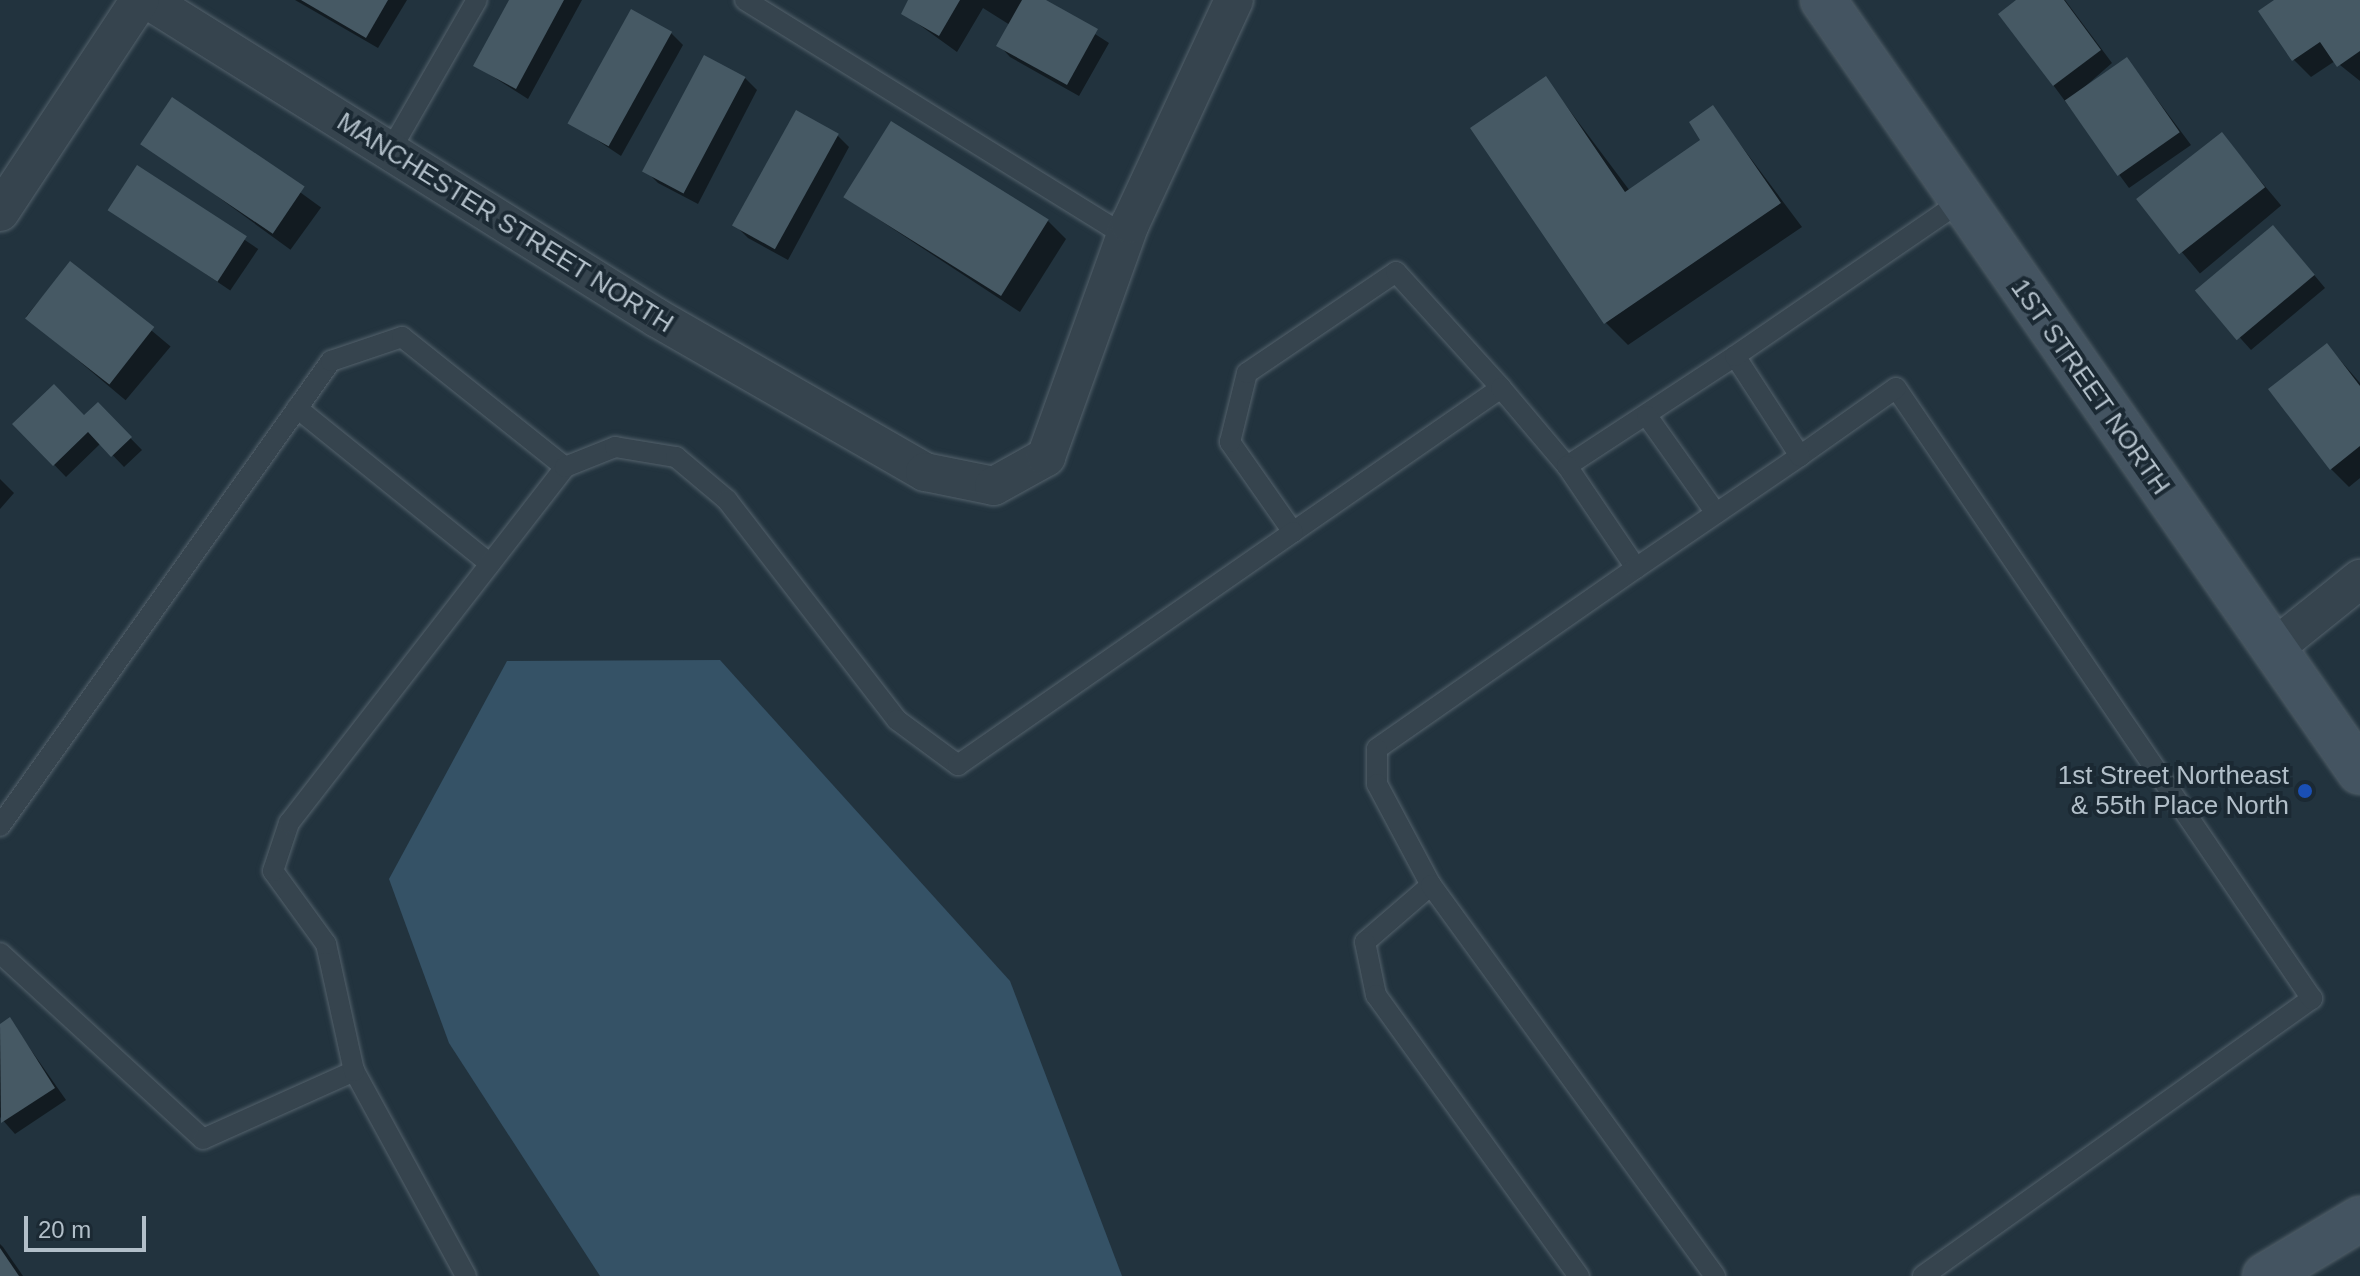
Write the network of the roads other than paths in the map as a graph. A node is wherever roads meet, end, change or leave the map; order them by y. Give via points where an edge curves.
1 (140, 0) edge
2 (148, 0) edge
3 (477, 0) edge
4 (745, 0) edge
5 (1234, 0) edge
6 (1823, 0) edge
7 (390, 151) junction
8 (1960, 202) junction
9 (0, 212) edge
10 (1125, 236) junction
11 (1735, 356) junction
12 (1501, 388) junction
13 (297, 408) junction
14 (1647, 416) junction
15 (1800, 456) junction
16 (1567, 466) junction
17 (565, 467) junction
18 (1716, 513) junction
19 (1293, 532) junction
20 (490, 564) junction
21 (1636, 568) junction
22 (2360, 579) edge
23 (2273, 649) junction
24 (2360, 772) edge
25 (0, 826) edge
26 (1431, 885) junction
27 (0, 953) edge
28 (354, 1071) junction
29 (2360, 1219) edge
30 (466, 1276) edge
31 (1579, 1276) edge
32 (1715, 1276) edge
33 (1923, 1276) edge
34 (2265, 1276) edge

1 - 9 street
2 - 7 street, MANCHESTER STREET NORTH
3 - 7 lane
4 - 10 lane
5 - 10 street, MANCHESTER STREET NORTH
6 - 8 street, 1ST STREET NORTH
7 - 10 street, MANCHESTER STREET NORTH via 657,318 957,484 994,486 1025,475 1046,457
8 - 11 lane
8 - 23 street, 1ST STREET NORTH
11 - 14 lane
11 - 15 lane
12 - 16 lane
12 - 19 lane
12 - 19 lane via 1396,272 1247,373 1230,442
13 - 17 lane via 331,361 402,337
13 - 20 lane
13 - 25 lane
14 - 16 lane
14 - 18 lane
15 - 18 lane
15 - 33 lane via 1896,388 2312,999
16 - 21 lane
17 - 19 lane via 615,447 676,457 727,500 897,720 958,765
17 - 20 lane
18 - 21 lane
20 - 28 lane via 289,823 273,871 326,944
21 - 26 lane via 1377,749 1377,784
22 - 23 street
23 - 24 street, 1ST STREET NORTH
26 - 31 lane via 1365,942 1376,995
26 - 32 lane
27 - 28 lane via 203,1139
28 - 30 lane
29 - 34 street

